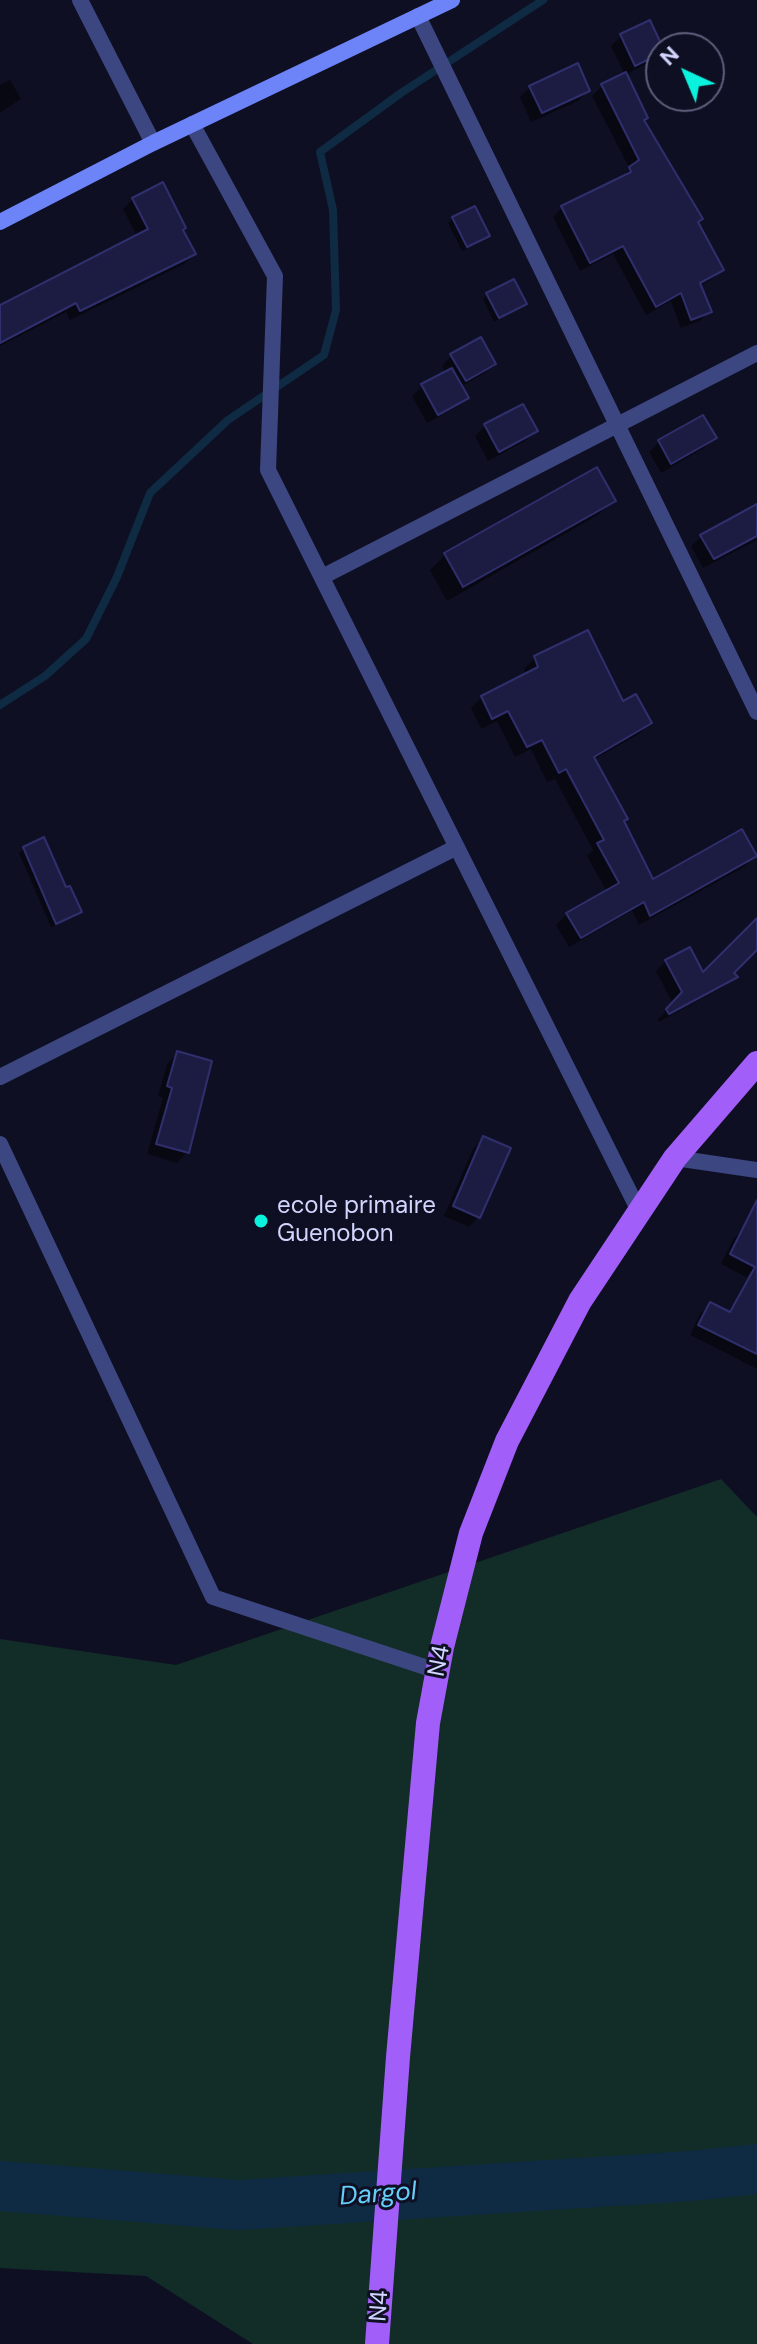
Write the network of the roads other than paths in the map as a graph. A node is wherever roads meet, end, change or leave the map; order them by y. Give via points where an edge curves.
1 (80, 0) edge
2 (452, 0) edge
3 (418, 16) junction
4 (192, 124) junction
5 (153, 143) junction
6 (0, 222) edge
7 (757, 353) edge
8 (618, 426) junction
9 (322, 577) junction
10 (757, 712) edge
11 (457, 847) junction
12 (757, 1063) edge
13 (0, 1077) edge
14 (0, 1144) edge
15 (675, 1158) junction
16 (757, 1170) edge
17 (639, 1211) junction
18 (437, 1671) junction
19 (377, 2338) edge

1 - 5 street
2 - 3 main road
3 - 4 main road
3 - 8 street
4 - 5 main road
4 - 9 street via 275,276 268,470
5 - 6 main road
7 - 8 street
8 - 9 street
8 - 10 street
9 - 11 street
11 - 13 street
11 - 17 street
12 - 15 main road, N4
14 - 18 street via 213,1597
15 - 16 street
15 - 17 main road, N4
17 - 18 main road, N4 via 580,1301 507,1441 471,1533
18 - 19 main road, N4 via 428,1723

